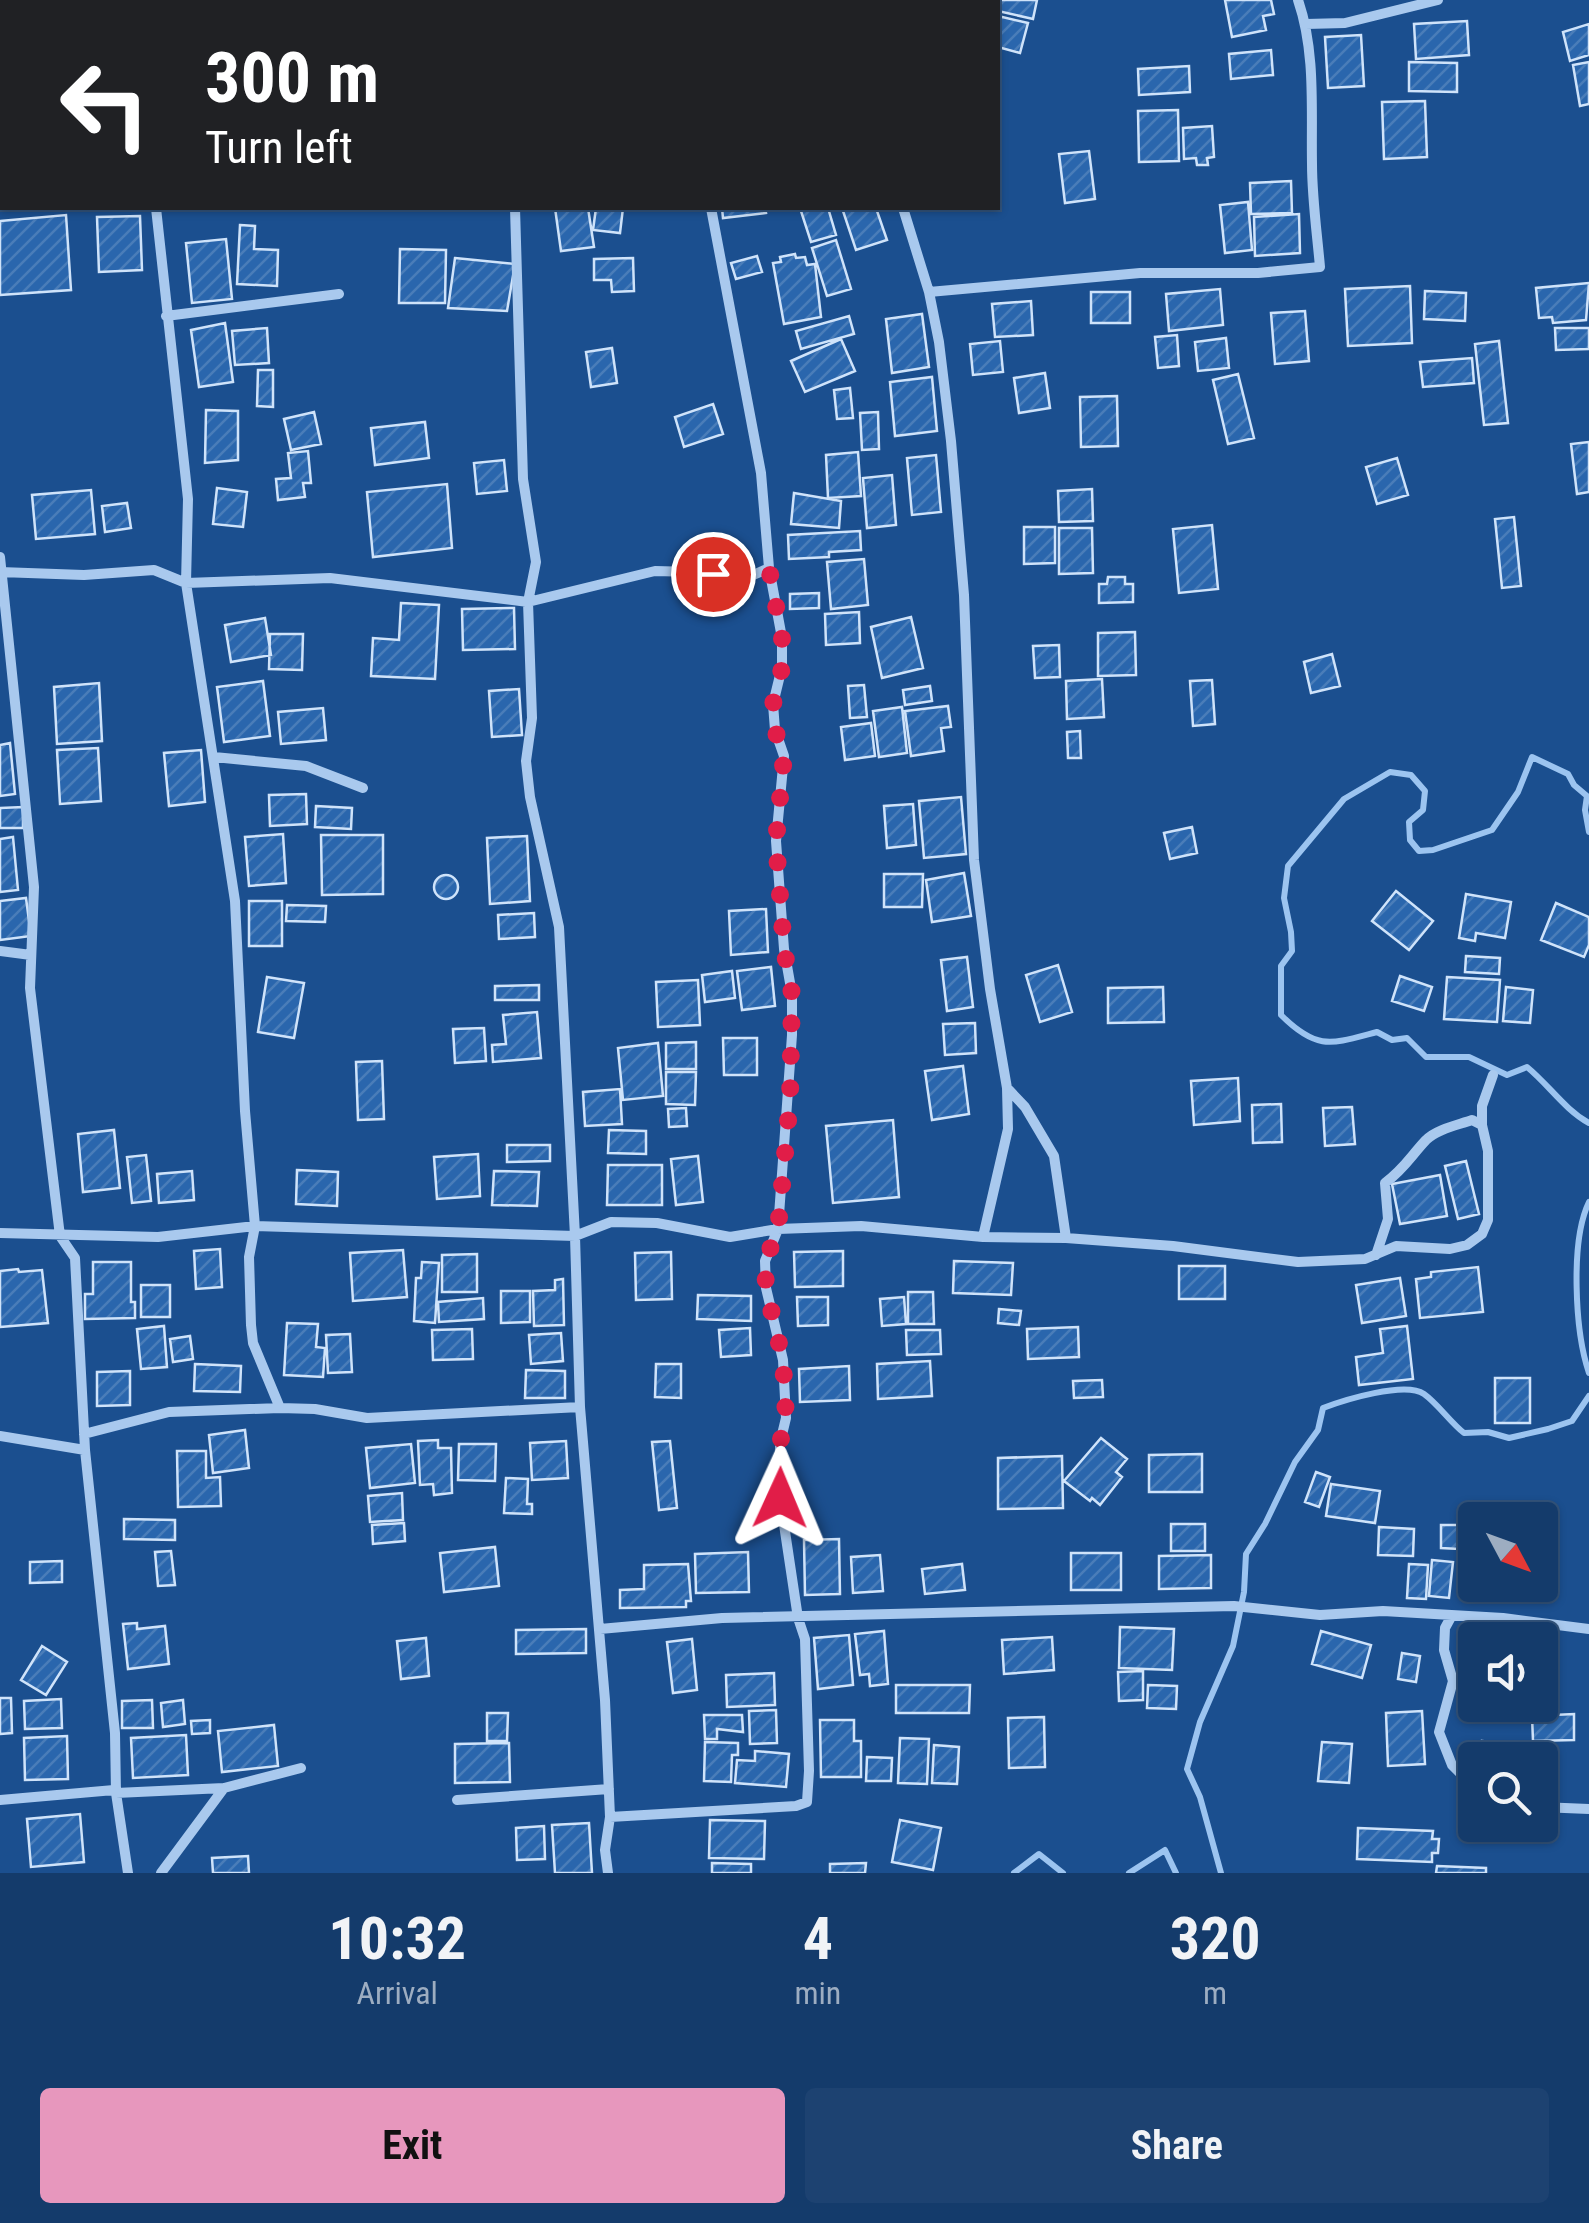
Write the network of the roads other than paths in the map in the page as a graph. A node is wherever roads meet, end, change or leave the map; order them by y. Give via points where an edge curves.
1 (1298, 0) edge
2 (1438, 0) edge
3 (1306, 24) junction
4 (156, 210) edge
5 (516, 210) edge
6 (711, 210) edge
7 (903, 210) edge
8 (929, 292) junction
9 (339, 294) dead end
10 (166, 316) junction
11 (0, 557) edge
12 (769, 568) junction
13 (1, 572) edge
14 (186, 583) junction
15 (528, 602) junction
16 (214, 757) junction
17 (363, 788) dead end
18 (0, 951) edge
19 (31, 955) junction
20 (1493, 1075) dead end
21 (1007, 1088) junction
22 (1482, 1125) junction
23 (255, 1226) junction
24 (778, 1229) junction
25 (0, 1233) edge
26 (60, 1236) junction
27 (575, 1236) junction
28 (983, 1238) junction
29 (1066, 1238) junction
30 (1376, 1254) junction
31 (580, 1407) junction
32 (280, 1408) junction
33 (84, 1434) junction
34 (0, 1436) edge
35 (85, 1450) junction
36 (1452, 1617) junction
37 (798, 1618) junction
38 (1589, 1628) edge
39 (600, 1629) junction
40 (302, 1768) dead end
41 (1458, 1771) edge
42 (224, 1788) junction
43 (608, 1789) junction
44 (116, 1794) junction
45 (0, 1800) edge
46 (457, 1800) dead end
47 (1558, 1808) edge
48 (1589, 1809) edge
49 (610, 1817) junction
50 (128, 1873) edge
51 (161, 1873) edge
52 (608, 1873) edge

1 - 3 street
2 - 3 street
3 - 8 street via 1320,267 1140,272
4 - 10 street
5 - 15 street via 523,478 536,562
6 - 12 street via 761,472
7 - 8 street
8 - 21 street via 964,595 974,860
9 - 10 street
10 - 14 street via 188,498
11 - 13 street
12 - 15 street via 731,577 655,571
12 - 24 street via 782,638 773,704 784,756 776,841 792,994
13 - 14 street via 154,570
13 - 19 street via 34,888
14 - 15 street via 330,578
14 - 16 street
15 - 27 street via 532,718 526,760 559,927
16 - 17 street via 306,766
16 - 23 street via 235,902
18 - 19 street
19 - 26 street
20 - 22 street
21 - 28 street via 1008,1129
21 - 29 street via 1054,1156
22 - 30 street via 1472,1120 1438,1132 1385,1183 1388,1219
22 - 30 street via 1488,1152 1482,1234 1466,1245 1396,1246
23 - 26 street via 158,1237
23 - 27 street
23 - 32 street via 249,1257 253,1343
24 - 27 street via 730,1237 611,1222
24 - 28 street via 860,1226
24 - 37 street via 765,1262 766,1288 783,1360 780,1498
25 - 26 street
26 - 33 street via 74,1258
27 - 31 street
28 - 29 street
29 - 30 street via 1298,1262
31 - 32 street via 366,1418
31 - 39 street
32 - 33 street via 169,1412
33 - 35 street
34 - 35 street
35 - 44 street
36 - 37 street via 1234,1606
36 - 38 street
36 - 41 street via 1444,1650 1453,1681 1439,1732
37 - 39 street
37 - 49 street via 805,1638 807,1802
39 - 43 street
40 - 42 street
42 - 44 street
42 - 51 street
43 - 46 street
43 - 49 street
44 - 45 street
44 - 50 street
47 - 48 street
49 - 52 street

